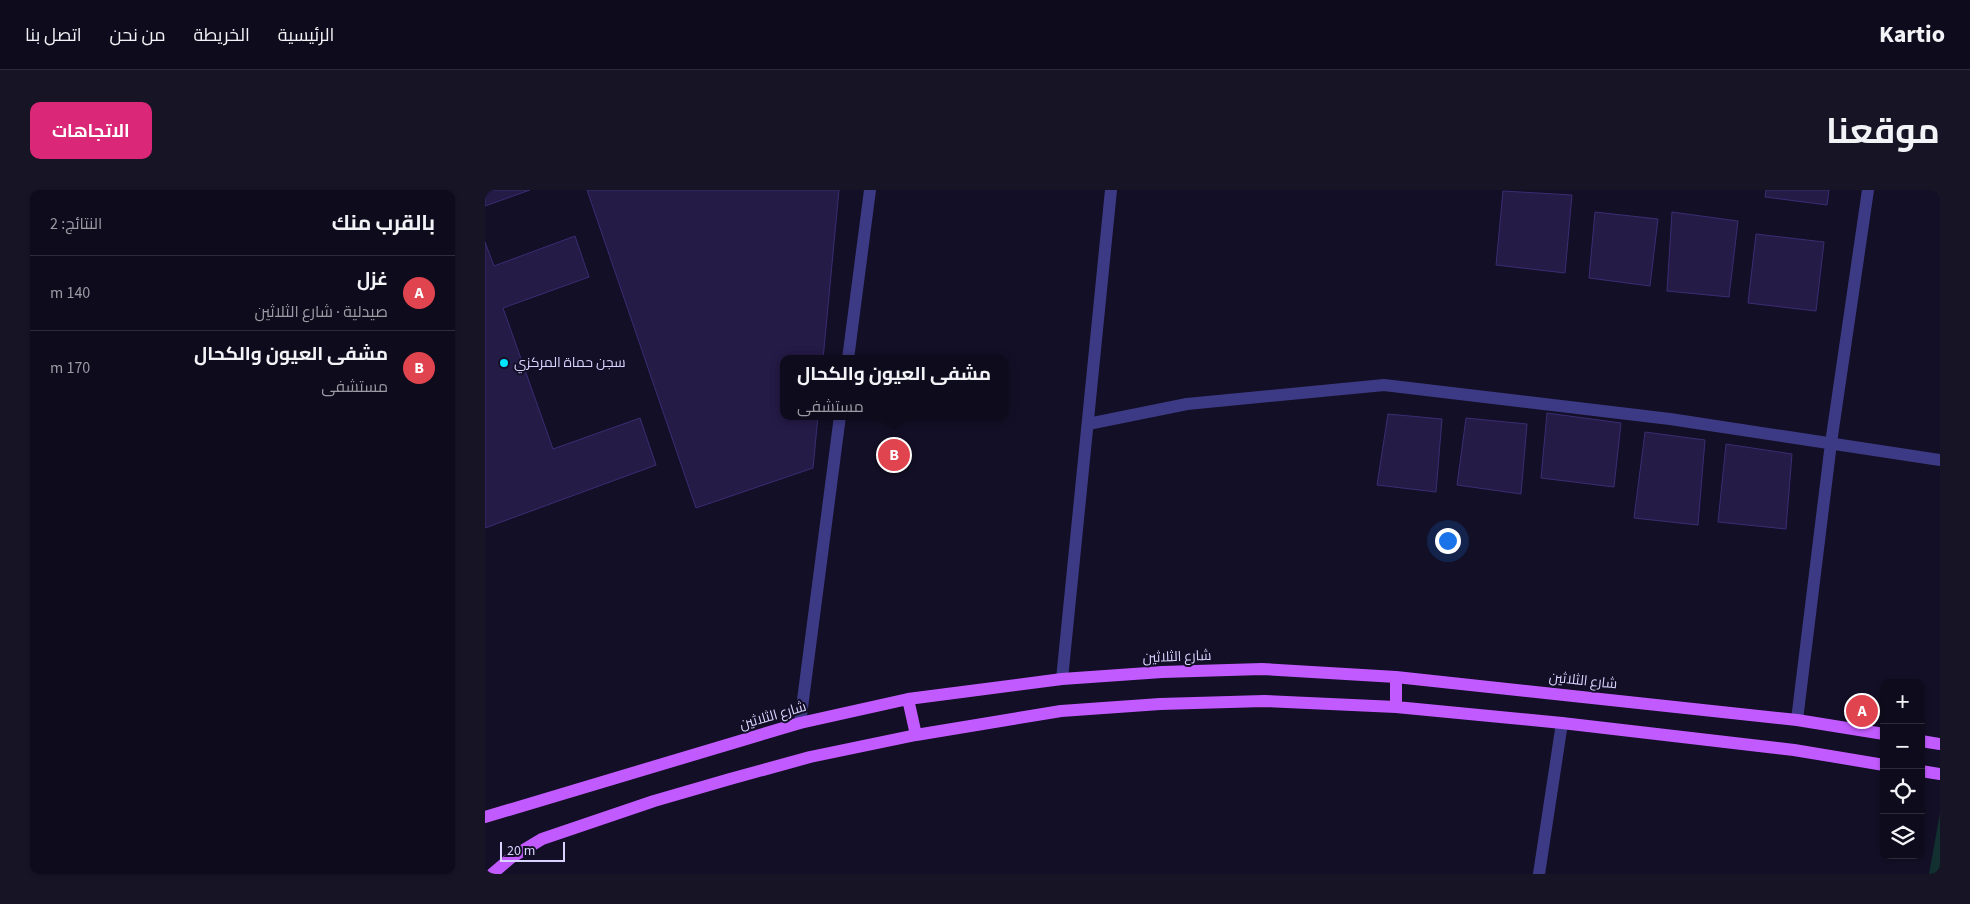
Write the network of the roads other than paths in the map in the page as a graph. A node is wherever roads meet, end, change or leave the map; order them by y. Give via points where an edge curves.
1 (870, 190) edge
2 (1111, 190) edge
3 (1868, 190) edge
4 (849, 355) edge
5 (839, 420) edge
6 (1088, 424) junction
7 (1831, 444) junction
8 (1940, 460) edge
9 (1396, 677) junction
10 (1062, 679) junction
11 (908, 699) junction
12 (1396, 707) junction
13 (1797, 720) junction
14 (800, 722) junction
15 (1562, 723) junction
16 (1880, 733) edge
17 (916, 735) junction
18 (1925, 742) edge
19 (1940, 744) edge
20 (1880, 764) edge
21 (1925, 772) edge
22 (1940, 774) edge
23 (485, 817) edge
24 (492, 874) edge
25 (1539, 874) edge

1 - 4 street
2 - 6 street
3 - 7 street
5 - 14 street
6 - 7 street via 1187,404 1384,385 1670,420
6 - 10 street
7 - 8 street
7 - 13 street
9 - 10 main road, شارع الثلاثين via 1262,669
9 - 12 main road
9 - 13 main road, شارع الثلاثين
10 - 11 main road, شارع الثلاثين
11 - 14 main road, شارع الثلاثين
11 - 17 main road
12 - 15 main road
12 - 17 main road via 1263,701 1160,704 1061,711
13 - 16 main road, شارع الثلاثين
14 - 23 main road, شارع الثلاثين
15 - 20 main road via 1794,750
15 - 25 street
17 - 24 main road via 810,757 654,802 542,839
18 - 19 main road
21 - 22 main road

